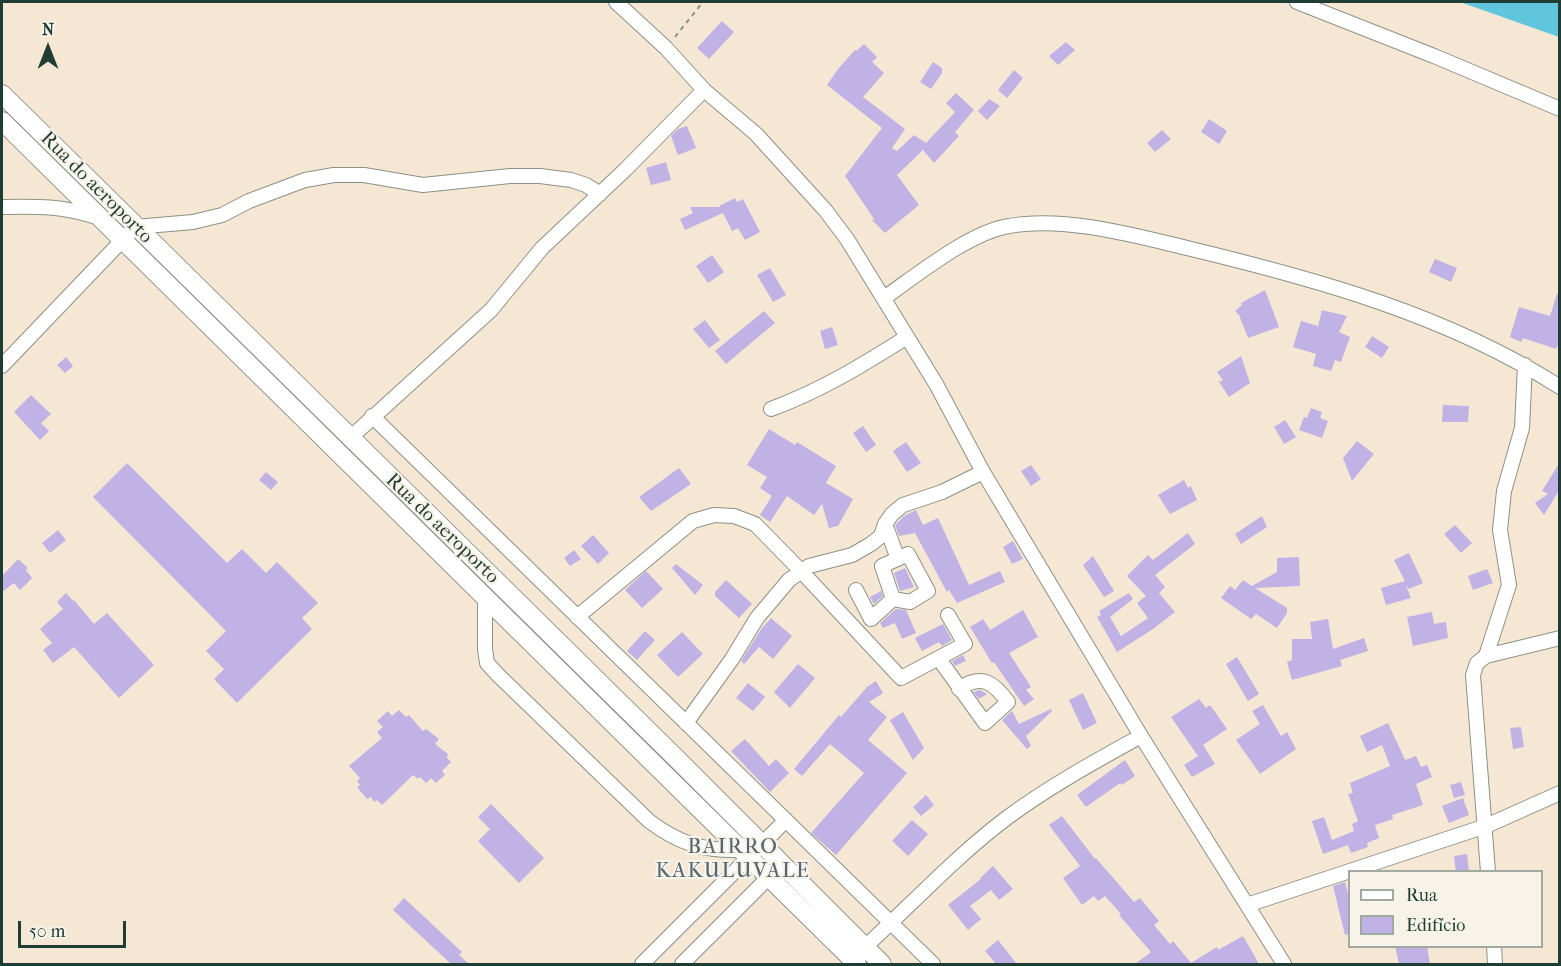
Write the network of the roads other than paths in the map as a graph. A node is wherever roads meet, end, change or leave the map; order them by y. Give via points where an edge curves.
1 (616, 2) edge
2 (1297, 2) edge
3 (705, 90) junction
4 (2, 94) edge
5 (1560, 109) edge
6 (2, 121) edge
7 (600, 194) junction
8 (2, 207) edge
9 (98, 217) junction
10 (129, 233) junction
11 (884, 298) junction
12 (907, 337) junction
13 (1524, 365) junction
14 (2, 366) edge
15 (1560, 387) edge
16 (771, 409) dead end
17 (372, 416) junction
18 (350, 438) junction
19 (983, 472) junction
20 (885, 524) junction
21 (898, 559) junction
22 (801, 570) junction
23 (856, 590) dead end
24 (485, 598) junction
25 (893, 599) junction
26 (948, 615) dead end
27 (577, 617) junction
28 (1560, 639) edge
29 (1486, 656) junction
30 (939, 659) junction
31 (960, 689) dead end
32 (686, 723) junction
33 (1141, 736) junction
34 (1560, 793) edge
35 (786, 820) junction
36 (1486, 826) junction
37 (762, 844) junction
38 (744, 854) junction
39 (1353, 870) edge
40 (1488, 870) edge
41 (1348, 872) edge
42 (768, 878) junction
43 (1247, 905) junction
44 (891, 923) junction
45 (865, 947) junction
46 (1494, 948) edge
47 (642, 964) edge
48 (682, 964) edge
49 (857, 964) edge
50 (882, 964) edge
51 (933, 964) edge
52 (1284, 964) edge
53 (1495, 964) edge

1 - 3 street
2 - 5 street
3 - 7 street
3 - 11 street via 756,134 826,211
4 - 10 main road, Rua do aeroporto
6 - 9 main road, Rua do aeroporto
7 - 10 street via 571,180 540,176 423,185 334,175 304,180 222,215
7 - 17 street via 542,248 491,310
8 - 9 street via 51,206
9 - 10 main road, Rua do aeroporto
10 - 14 street
10 - 18 main road, Rua do aeroporto
10 - 24 main road, Rua do aeroporto
11 - 12 street
11 - 13 street via 979,234 1045,222 1130,234 1283,271 1374,300 1465,336
12 - 16 street via 807,396
12 - 19 street
13 - 15 street
13 - 29 street via 1522,428 1504,491 1500,530 1509,585
17 - 18 street
17 - 27 street
18 - 37 main road, Rua do aeroporto
19 - 20 street via 903,505
19 - 33 street
20 - 21 street
20 - 22 street via 882,536 852,555
21 - 25 street via 882,566
21 - 25 street via 908,554 928,591 910,602
22 - 27 street via 755,524 734,516 714,515 693,521
22 - 30 street via 902,678
22 - 32 street via 756,618
23 - 25 street via 871,619
24 - 38 main road, Rua do aeroporto
24 - 38 street via 485,648 488,663 498,675 667,835 716,851
26 - 30 street via 965,644
27 - 32 street
28 - 29 street
29 - 36 street via 1477,663 1473,687
30 - 31 street
32 - 35 street
33 - 43 street
33 - 44 street via 1072,774 1007,818
34 - 36 street
35 - 37 street
35 - 44 street
36 - 39 street
36 - 40 street
37 - 38 street
37 - 45 main road, Rua do aeroporto
38 - 42 main road, Rua do aeroporto
38 - 47 street
41 - 43 street
42 - 48 street
42 - 49 main road, Rua do aeroporto
43 - 52 street
44 - 45 street
44 - 51 street
45 - 50 main road, Rua do aeroporto
46 - 53 street

